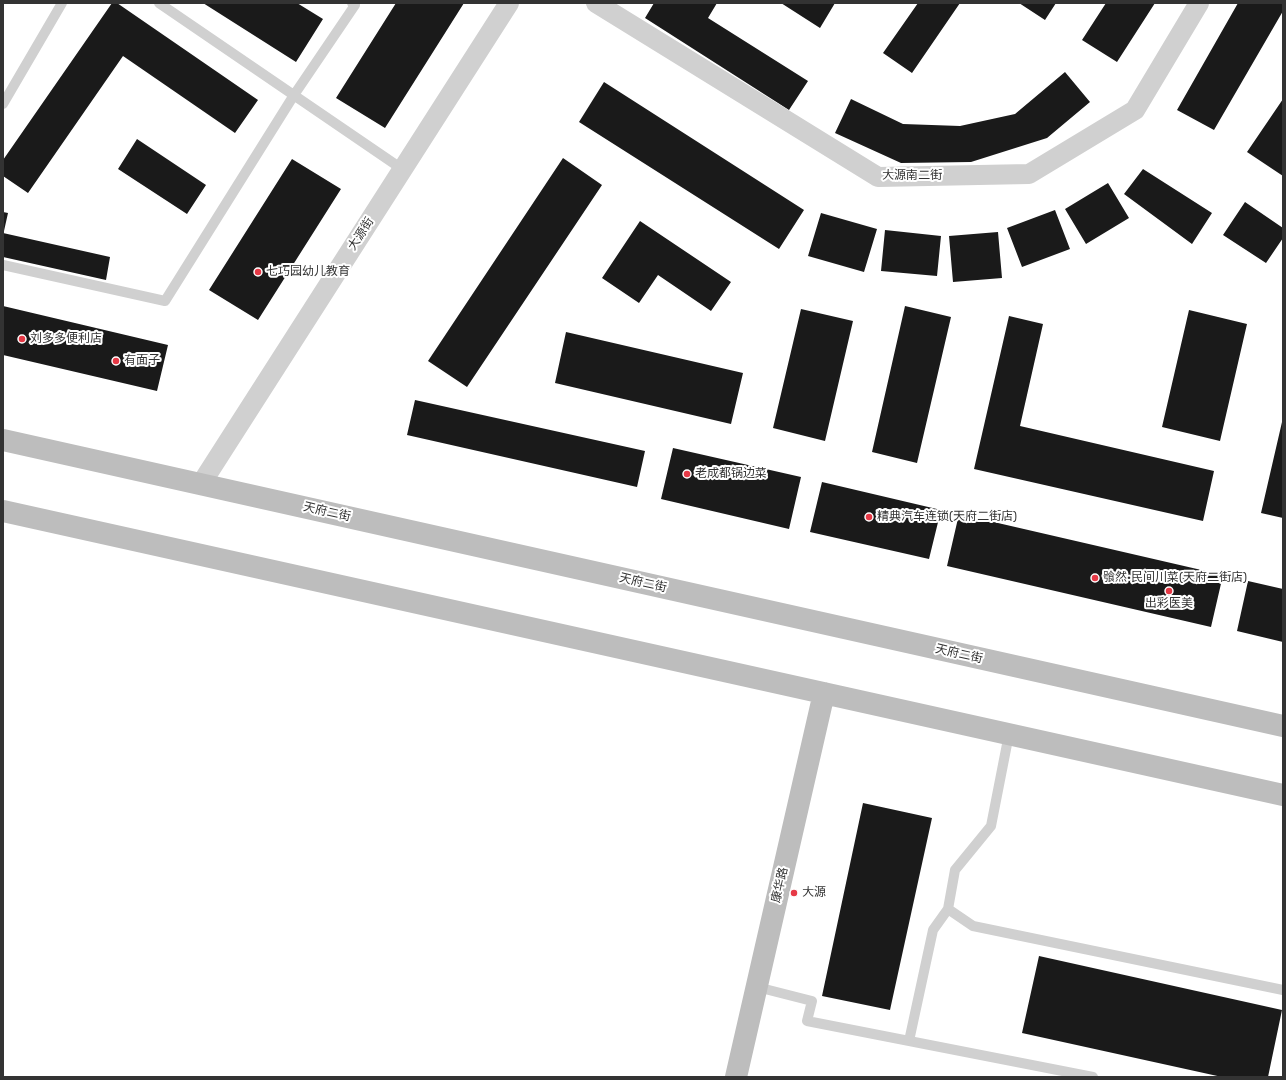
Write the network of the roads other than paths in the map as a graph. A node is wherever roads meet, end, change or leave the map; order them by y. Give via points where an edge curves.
1 (62, 3) edge
2 (159, 3) edge
3 (352, 3) edge
4 (509, 3) edge
5 (596, 3) edge
6 (1199, 3) edge
7 (294, 95) junction
8 (3, 104) edge
9 (402, 169) junction
10 (3, 265) edge
11 (3, 440) edge
12 (201, 484) junction
13 (3, 511) edge
14 (824, 693) junction
15 (1283, 726) edge
16 (1009, 734) junction
17 (1283, 795) edge
18 (948, 909) junction
19 (757, 987) junction
20 (1283, 990) edge
21 (909, 1041) junction
22 (736, 1077) edge
23 (1093, 1077) edge

1 - 8 lane
2 - 7 lane
3 - 7 lane via 355,5
4 - 9 street, 大源街
5 - 6 street, 大源南二街 via 878,177 1029,174 1134,110
7 - 9 lane
7 - 10 lane via 165,301
9 - 12 street, 大源街
11 - 12 main road, 天府二街
12 - 15 main road, 天府二街
13 - 14 main road
14 - 16 main road
14 - 19 main road, 康华路
16 - 17 main road
16 - 18 lane via 991,826 955,870
18 - 20 lane via 973,926
18 - 21 lane via 933,930
19 - 21 lane via 812,1000 807,1021
19 - 22 main road, 康华路
21 - 23 lane

